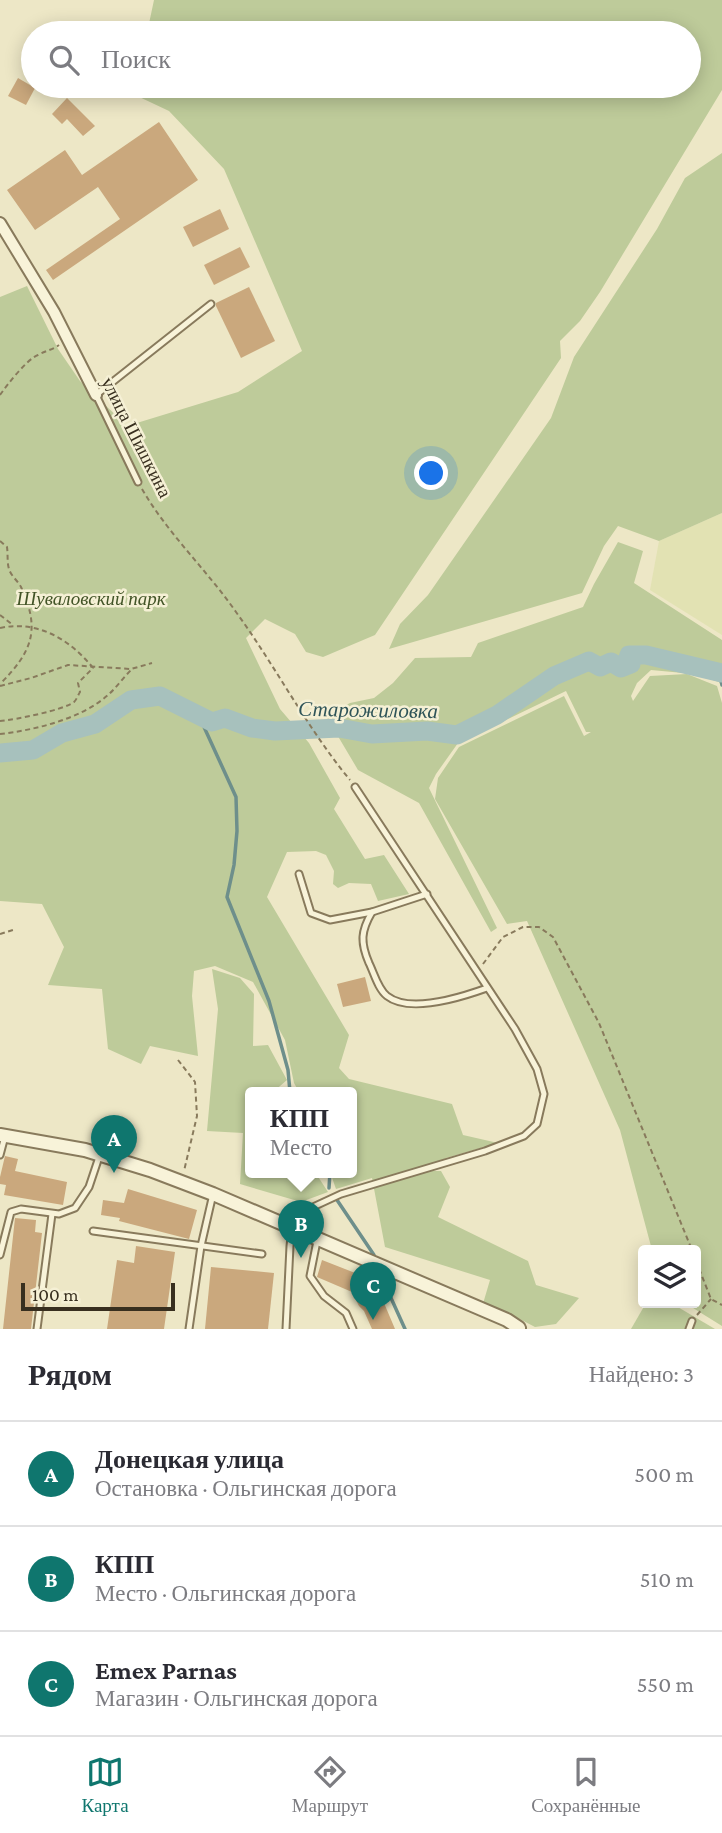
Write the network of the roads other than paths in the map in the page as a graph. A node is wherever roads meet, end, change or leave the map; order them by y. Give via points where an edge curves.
1 (0, 223) edge
2 (211, 304) dead end
3 (96, 395) junction
4 (138, 482) road end
5 (355, 787) road end
6 (299, 874) dead end
7 (427, 894) junction
8 (372, 912) junction
9 (487, 988) junction
10 (3, 1135) edge
11 (100, 1154) junction
12 (0, 1155) edge
13 (213, 1194) junction
14 (52, 1214) junction
15 (292, 1229) junction
16 (93, 1231) dead end
17 (317, 1241) junction
18 (201, 1246) junction
19 (262, 1254) dead end
20 (0, 1255) edge
21 (692, 1321) road end
22 (37, 1329) edge
23 (189, 1329) edge
24 (286, 1329) edge
25 (353, 1329) edge
26 (520, 1329) edge
27 (689, 1329) edge

1 - 3 street, улица Шишкина
2 - 3 lane
3 - 4 lane, улица Шишкина
5 - 7 lane
6 - 8 lane via 311,913 330,920
7 - 8 lane
7 - 9 lane
8 - 9 lane via 363,928 364,951 385,994 396,1002 423,1005
9 - 15 lane via 537,1069 544,1094 537,1124 524,1136 485,1151 341,1194 300,1213
10 - 11 street
10 - 12 lane
11 - 13 street
11 - 14 lane via 83,1199 65,1213
13 - 15 street
13 - 18 lane
14 - 20 lane via 14,1210
14 - 22 lane
15 - 17 street
15 - 24 lane
16 - 18 lane
17 - 25 lane via 310,1276 324,1296 346,1313
17 - 26 street
18 - 19 lane
18 - 23 lane
21 - 27 lane

